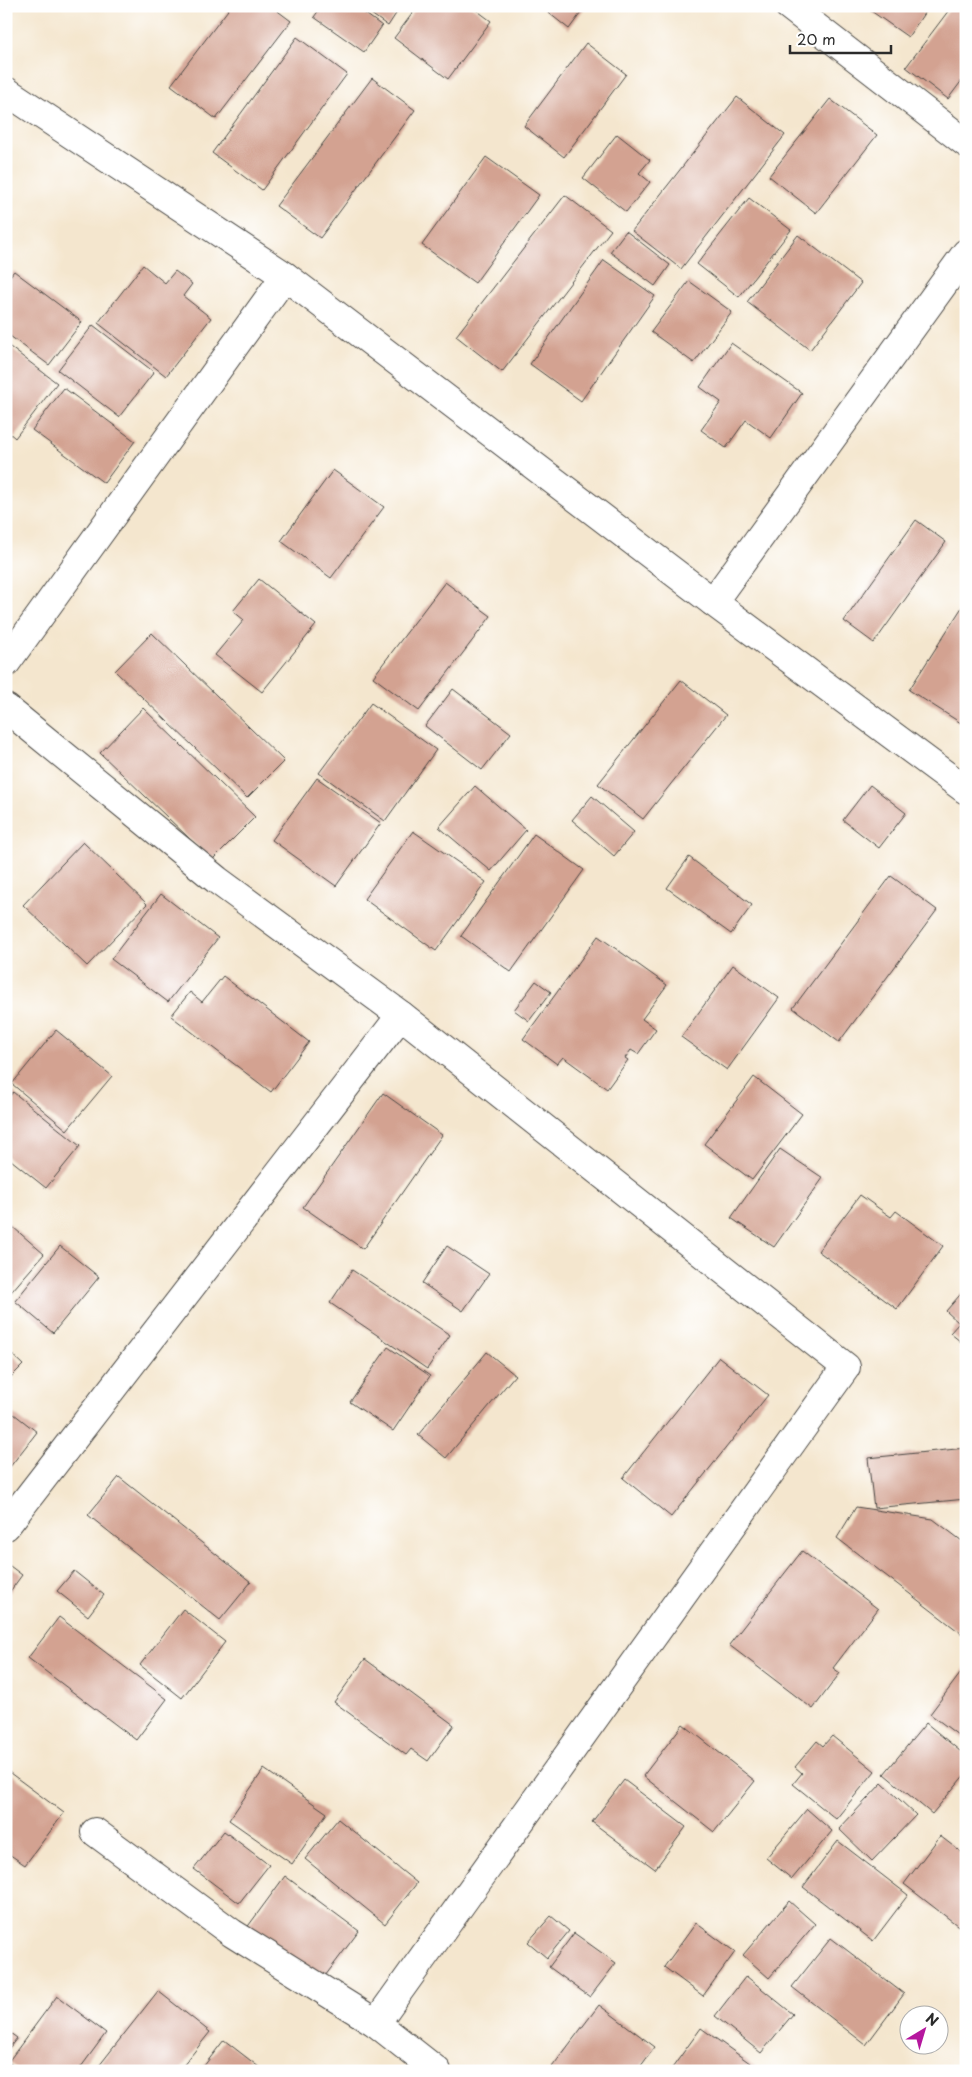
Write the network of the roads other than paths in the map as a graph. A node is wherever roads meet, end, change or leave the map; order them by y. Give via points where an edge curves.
1 (789, 6) edge
2 (6, 91) edge
3 (966, 143) edge
4 (966, 253) edge
5 (285, 276) junction
6 (713, 602) junction
7 (6, 664) edge
8 (6, 708) edge
9 (966, 790) edge
10 (401, 1015) junction
11 (6, 1526) edge
12 (95, 1832) dead end
13 (376, 2022) junction
14 (437, 2071) edge

1 - 3 street
2 - 5 street
4 - 6 street
5 - 6 street
5 - 7 street
6 - 9 street
8 - 10 street via 217,880
10 - 11 street
10 - 13 street via 846,1367
12 - 13 street via 232,1933
13 - 14 street

